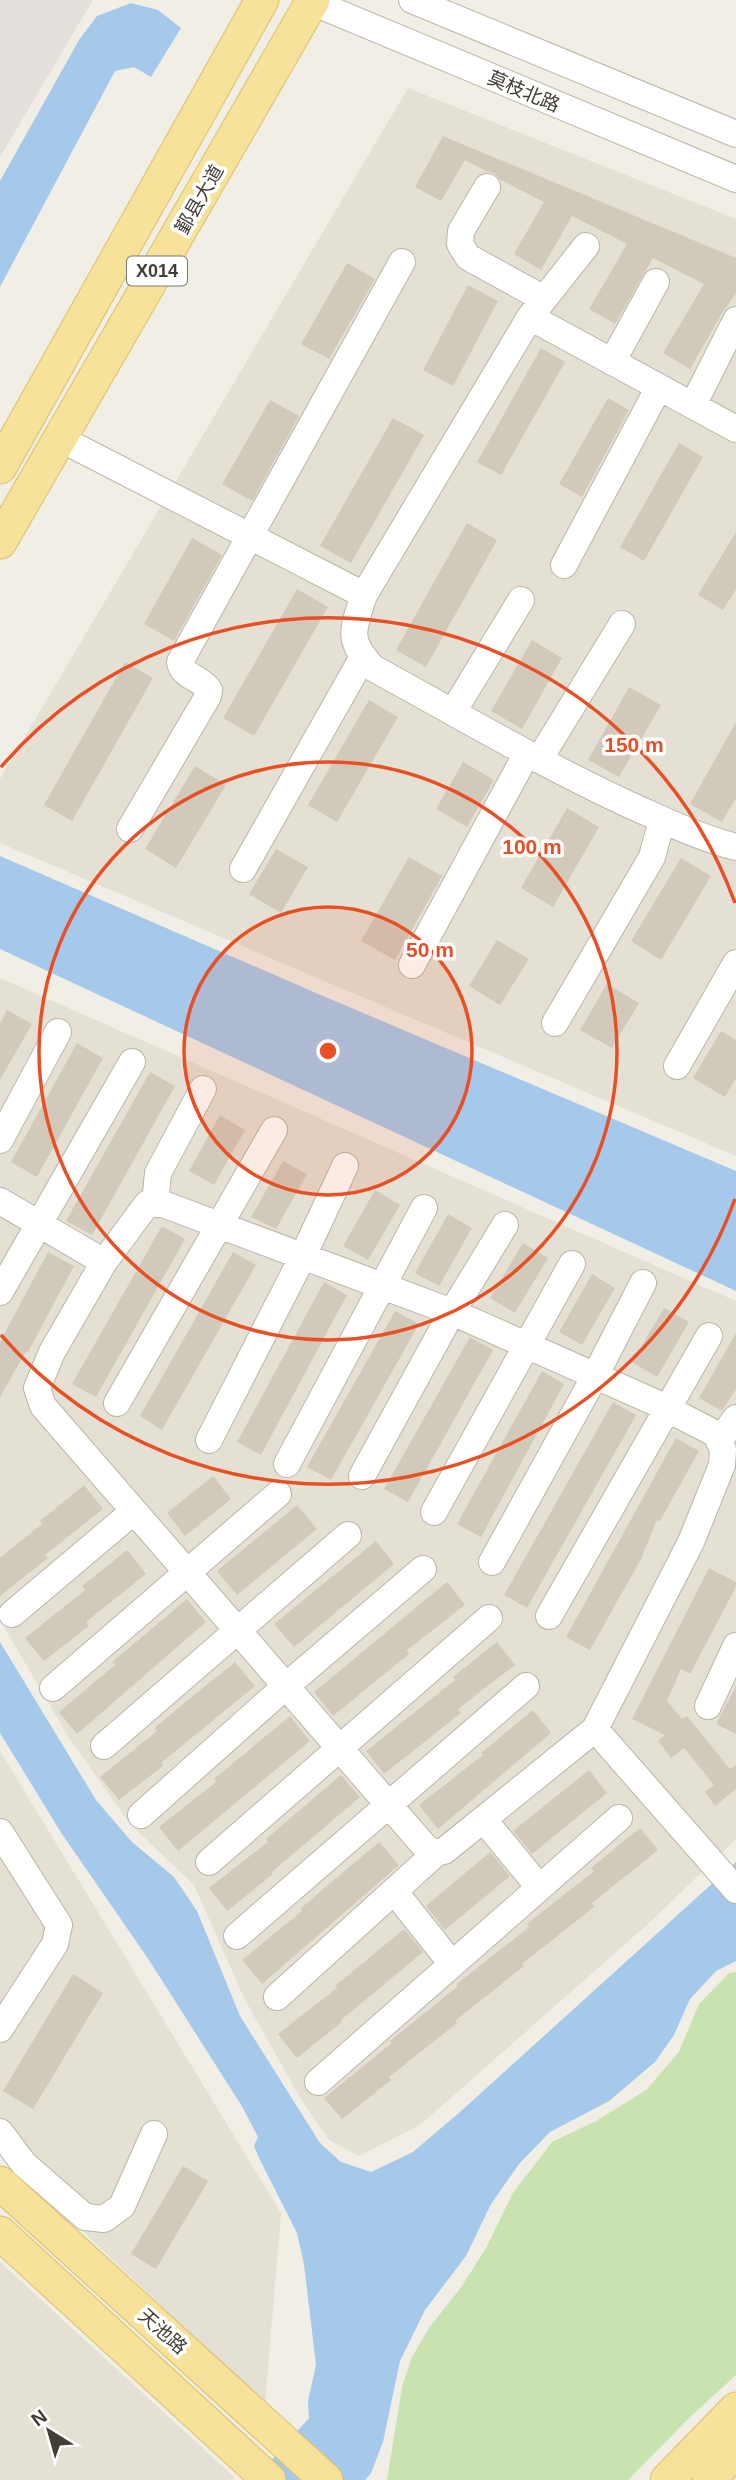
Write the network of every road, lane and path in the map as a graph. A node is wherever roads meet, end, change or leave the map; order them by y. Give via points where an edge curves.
1 (262, 0) edge
2 (412, 0) edge
3 (310, 1) edge
4 (736, 134) edge
5 (736, 179) edge
6 (487, 187) dead end
7 (586, 246) dead end
8 (402, 262) dead end
9 (656, 282) dead end
10 (537, 308) junction
11 (736, 320) edge
12 (612, 362) junction
13 (659, 387) junction
14 (693, 405) junction
15 (736, 429) edge
16 (61, 439) junction
17 (0, 467) edge
18 (250, 537) junction
19 (0, 542) edge
20 (565, 565) dead end
21 (364, 595) junction
22 (521, 600) dead end
23 (622, 624) dead end
24 (363, 657) junction
25 (453, 712) junction
26 (533, 756) junction
27 (662, 820) junction
28 (130, 828) dead end
29 (736, 847) edge
30 (243, 869) dead end
31 (736, 963) edge
32 (412, 965) dead end
33 (555, 1023) dead end
34 (58, 1032) dead end
35 (132, 1062) dead end
36 (677, 1066) dead end
37 (203, 1089) dead end
38 (274, 1130) dead end
39 (0, 1140) edge
40 (345, 1166) dead end
41 (0, 1200) edge
42 (155, 1204) junction
43 (424, 1208) dead end
44 (38, 1223) junction
45 (218, 1224) junction
46 (505, 1224) dead end
47 (303, 1256) junction
48 (104, 1262) junction
49 (572, 1264) dead end
50 (643, 1283) dead end
51 (382, 1285) junction
52 (0, 1292) edge
53 (452, 1311) junction
54 (709, 1336) dead end
55 (525, 1345) junction
56 (595, 1376) junction
57 (117, 1403) dead end
58 (668, 1409) junction
59 (736, 1418) edge
60 (209, 1440) dead end
61 (719, 1441) junction
62 (286, 1464) dead end
63 (362, 1476) dead end
64 (278, 1494) dead end
65 (134, 1511) junction
66 (434, 1512) dead end
67 (348, 1535) dead end
68 (492, 1562) dead end
69 (423, 1569) dead end
70 (188, 1573) junction
71 (12, 1614) dead end
72 (549, 1616) dead end
73 (489, 1618) dead end
74 (237, 1630) junction
75 (736, 1646) edge
76 (286, 1686) junction
77 (526, 1686) dead end
78 (52, 1688) dead end
79 (708, 1706) dead end
80 (595, 1729) junction
81 (104, 1746) dead end
82 (339, 1748) junction
83 (389, 1805) junction
84 (141, 1815) dead end
85 (619, 1818) dead end
86 (484, 1820) junction
87 (0, 1832) edge
88 (436, 1853) junction
89 (209, 1862) dead end
90 (539, 1887) junction
91 (736, 1890) edge
92 (394, 1891) junction
93 (237, 1936) dead end
94 (452, 1964) junction
95 (277, 1997) dead end
96 (0, 2029) edge
97 (318, 2082) dead end
98 (0, 2132) edge
99 (154, 2134) dead end
100 (0, 2183) edge
101 (0, 2233) edge
102 (736, 2409) edge
103 (736, 2450) edge
104 (269, 2480) edge
105 (326, 2480) edge
106 (667, 2480) edge
107 (709, 2480) edge

1 - 17 main road, X014
2 - 4 street
3 - 5 street, 莫枝北路
3 - 16 main road, 鄞县大道 / X014
6 - 10 street via 461,231 460,244 468,257
7 - 10 street
8 - 18 street
9 - 12 street
10 - 12 street
10 - 21 street
11 - 14 street
12 - 13 street
13 - 14 street
13 - 20 street
14 - 15 street
16 - 18 street
16 - 19 main road, 鄞县大道 / X014
18 - 21 street
18 - 28 street via 180,662 186,673 207,685 208,696
21 - 24 street via 354,627 356,647
22 - 25 street
23 - 26 street
24 - 25 street via 373,668
24 - 30 street
25 - 26 street
26 - 27 street
26 - 32 street
27 - 29 street
27 - 33 street via 652,857
31 - 36 street
34 - 39 street
35 - 44 street
37 - 42 street via 158,1173
38 - 45 street
40 - 47 street
41 - 44 street
42 - 45 street
42 - 48 street via 147,1204
43 - 51 street
44 - 48 street
44 - 52 street
45 - 47 street
45 - 57 street
46 - 53 street
47 - 51 street
47 - 60 street
48 - 65 street via 52,1352 37,1388 43,1406
49 - 55 street
50 - 56 street
51 - 53 street
51 - 62 street
53 - 55 street
53 - 63 street
54 - 58 street
55 - 56 street
55 - 66 street
56 - 58 street
56 - 68 street
58 - 61 street via 716,1434
58 - 72 street
59 - 61 street
61 - 80 street via 722,1465 691,1542
64 - 70 street
65 - 70 street
65 - 71 street
67 - 74 street
69 - 76 street
70 - 74 street
70 - 78 street
73 - 82 street
74 - 76 street
74 - 81 street
75 - 79 street
76 - 82 street
76 - 84 street
77 - 83 street
80 - 86 street
80 - 91 street
82 - 83 street
82 - 89 street
83 - 88 street via 427,1849
83 - 93 street
85 - 90 street
86 - 88 street
86 - 90 street
87 - 96 street via 60,1925 55,1944
88 - 92 street
90 - 94 street
92 - 94 street
92 - 95 street
94 - 97 street
98 - 99 street via 24,2164 85,2217 104,2219 122,2206
100 - 105 main road, 天池路
101 - 104 main road, 天池路
102 - 106 main road
103 - 107 main road

